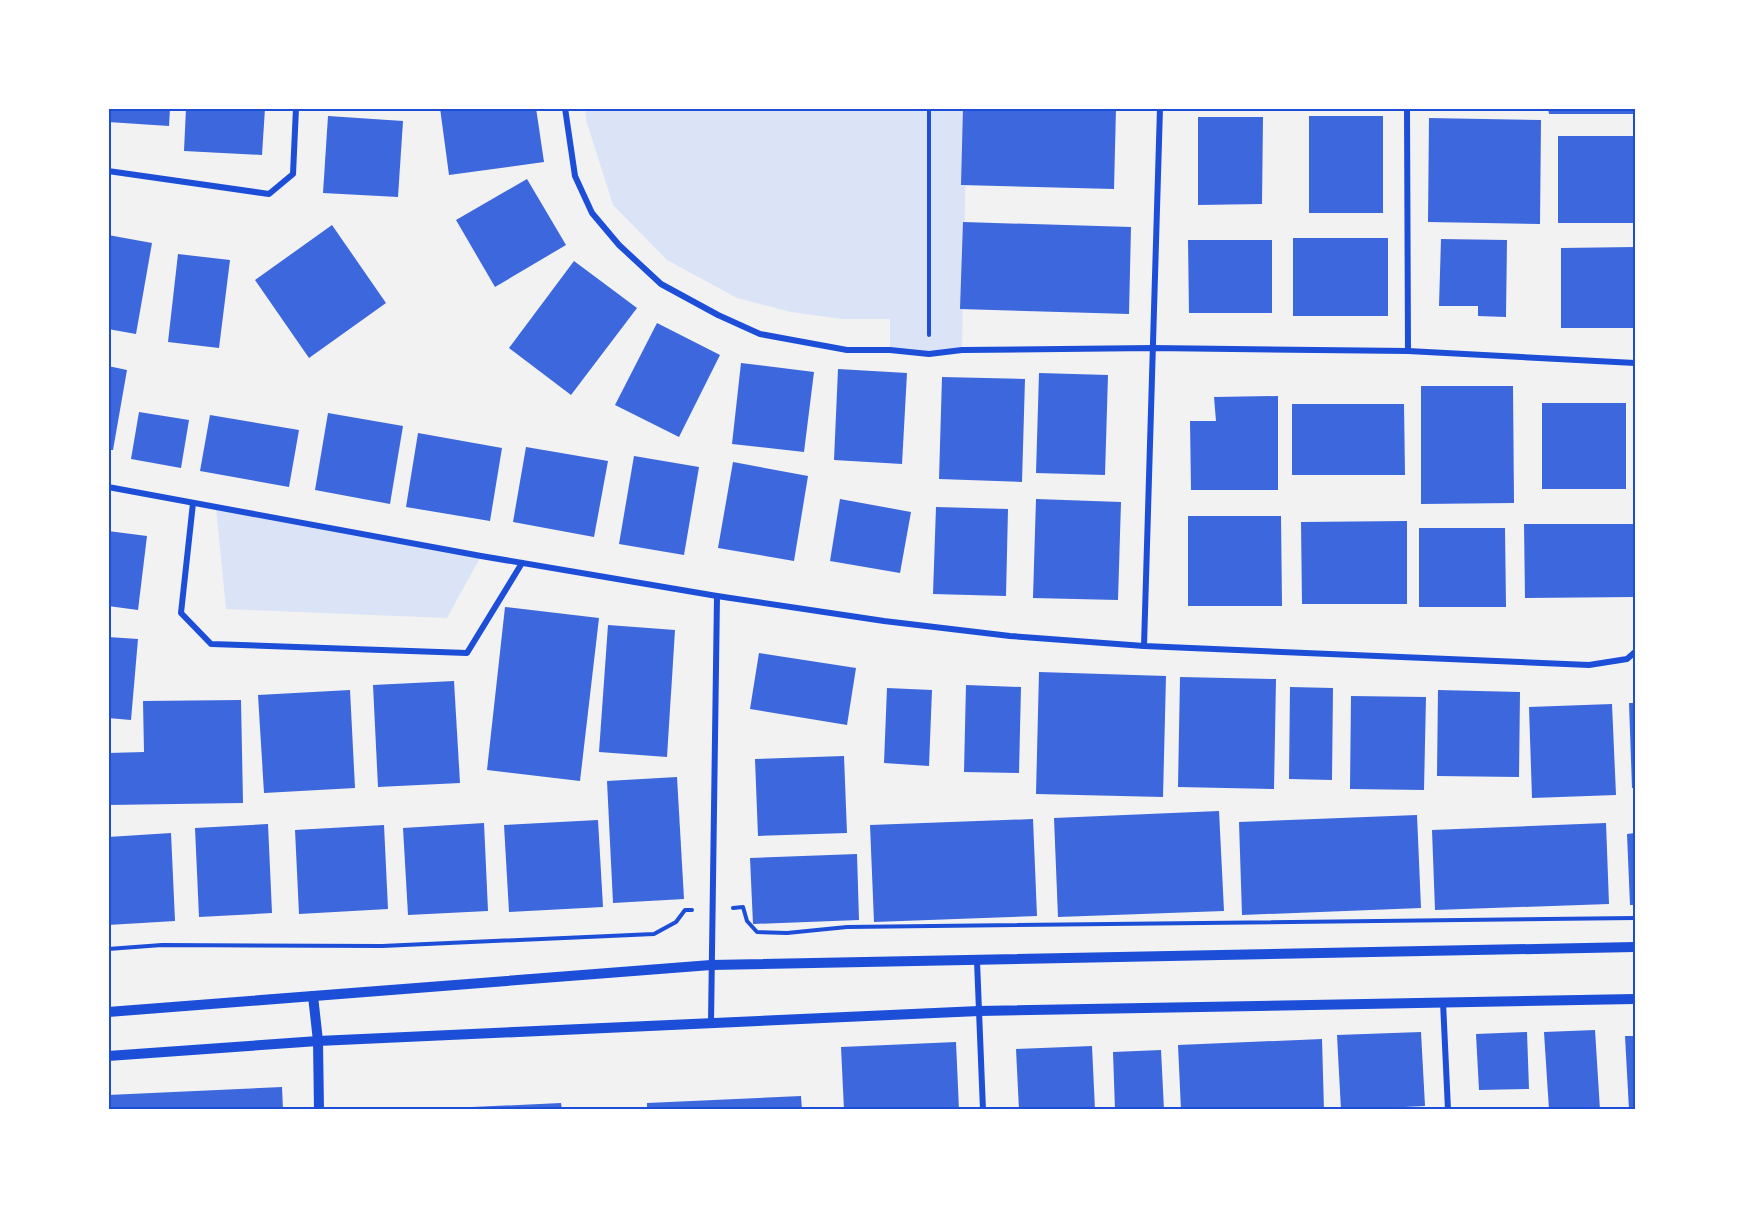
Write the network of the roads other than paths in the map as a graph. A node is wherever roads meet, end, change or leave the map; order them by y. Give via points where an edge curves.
1 (296, 108) edge
2 (565, 108) edge
3 (1160, 108) edge
4 (1407, 108) edge
5 (108, 171) edge
6 (1153, 348) junction
7 (1407, 351) junction
8 (1635, 363) edge
9 (108, 487) edge
10 (193, 503) junction
11 (522, 563) junction
12 (717, 596) junction
13 (1144, 646) junction
14 (1635, 652) edge
15 (1635, 947) edge
16 (977, 961) junction
17 (711, 965) junction
18 (313, 996) junction
19 (1635, 999) edge
20 (1443, 1002) junction
21 (979, 1011) junction
22 (108, 1012) edge
23 (711, 1023) junction
24 (318, 1041) junction
25 (108, 1056) edge
26 (319, 1110) edge
27 (982, 1110) edge
28 (1448, 1110) edge

1 - 5 street via 293,174 269,194
2 - 6 street via 575,176 592,213 619,245 662,284 760,334 847,350 929,354 962,350
3 - 6 street
4 - 7 street
6 - 7 street
6 - 13 street
7 - 8 street
9 - 10 street
10 - 11 street
10 - 11 street via 181,613 211,644 467,653
11 - 12 street
12 - 13 street via 1010,636
12 - 17 street
13 - 14 street via 1589,665 1627,659
15 - 16 street
16 - 17 street
16 - 21 street
17 - 18 street
17 - 23 street
18 - 22 street
18 - 24 street
19 - 20 street
20 - 21 street
20 - 28 street
21 - 23 street
21 - 27 street
23 - 24 street
24 - 25 street
24 - 26 street

